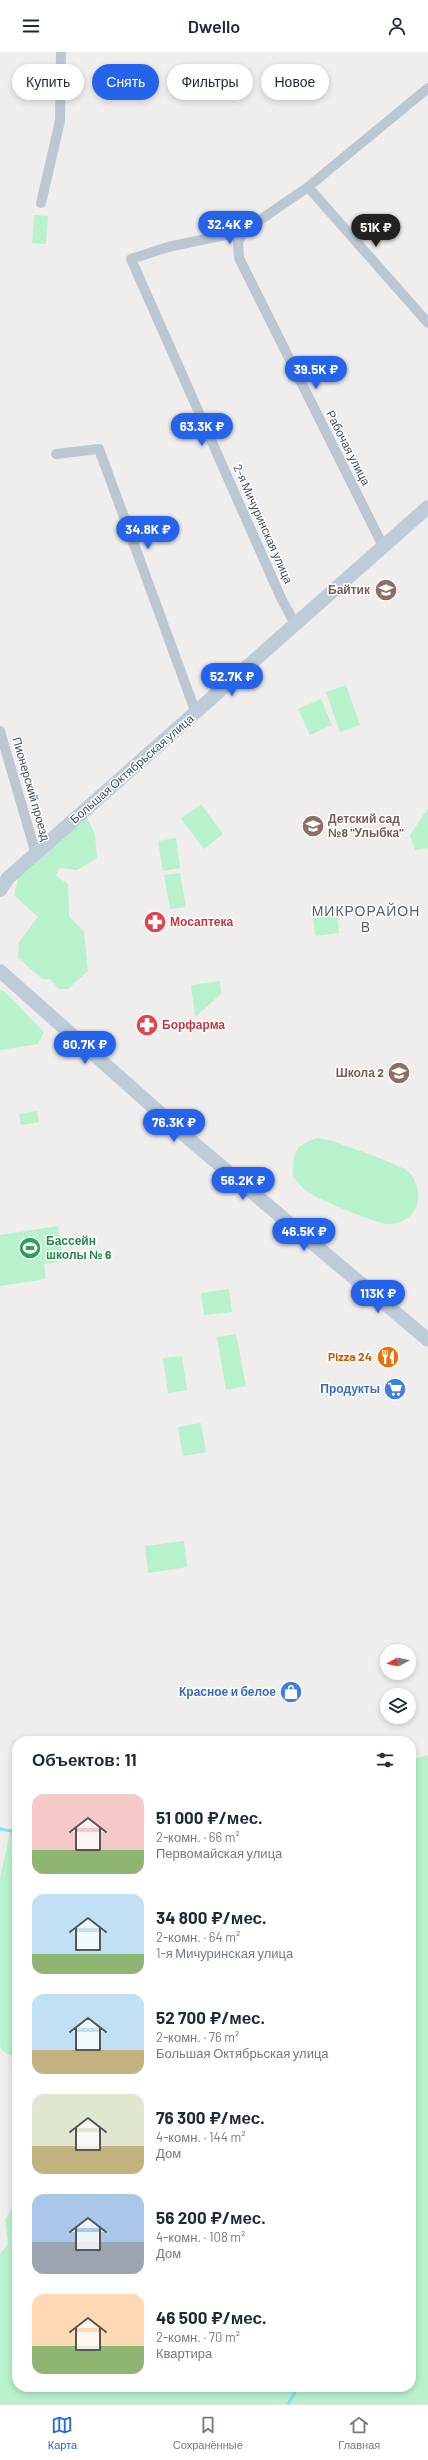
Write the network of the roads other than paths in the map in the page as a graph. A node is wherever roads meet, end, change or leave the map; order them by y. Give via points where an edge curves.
1 (61, 52) edge
2 (428, 88) edge
3 (308, 187) junction
4 (40, 203) dead end
5 (244, 231) junction
6 (428, 323) edge
7 (56, 454) dead end
8 (428, 508) edge
9 (383, 546) junction
10 (295, 624) junction
11 (196, 713) junction
12 (0, 731) edge
13 (36, 854) junction
14 (20, 868) junction
15 (0, 877) edge
16 (0, 890) edge
17 (0, 971) edge
18 (0, 985) edge
19 (19, 990) junction
20 (428, 1340) edge

1 - 4 street via 60,121
2 - 3 street
3 - 5 street
3 - 6 street
5 - 9 street, Рабочая улица via 238,242 239,258
5 - 10 street, 2-я Мичуринская улица via 168,246 131,259 281,598
7 - 11 street via 99,449
8 - 9 main road, Большая Октябрьская улица
9 - 10 main road, Большая Октябрьская улица
10 - 11 main road, Большая Октябрьская улица
11 - 13 main road, Большая Октябрьская улица
12 - 13 street, Пионерский проезд
13 - 14 main road, Большая Октябрьская улица
14 - 15 main road
14 - 16 main road, Большая Октябрьская улица via 8,878
17 - 19 main road
18 - 19 main road
19 - 20 main road via 196,1146

